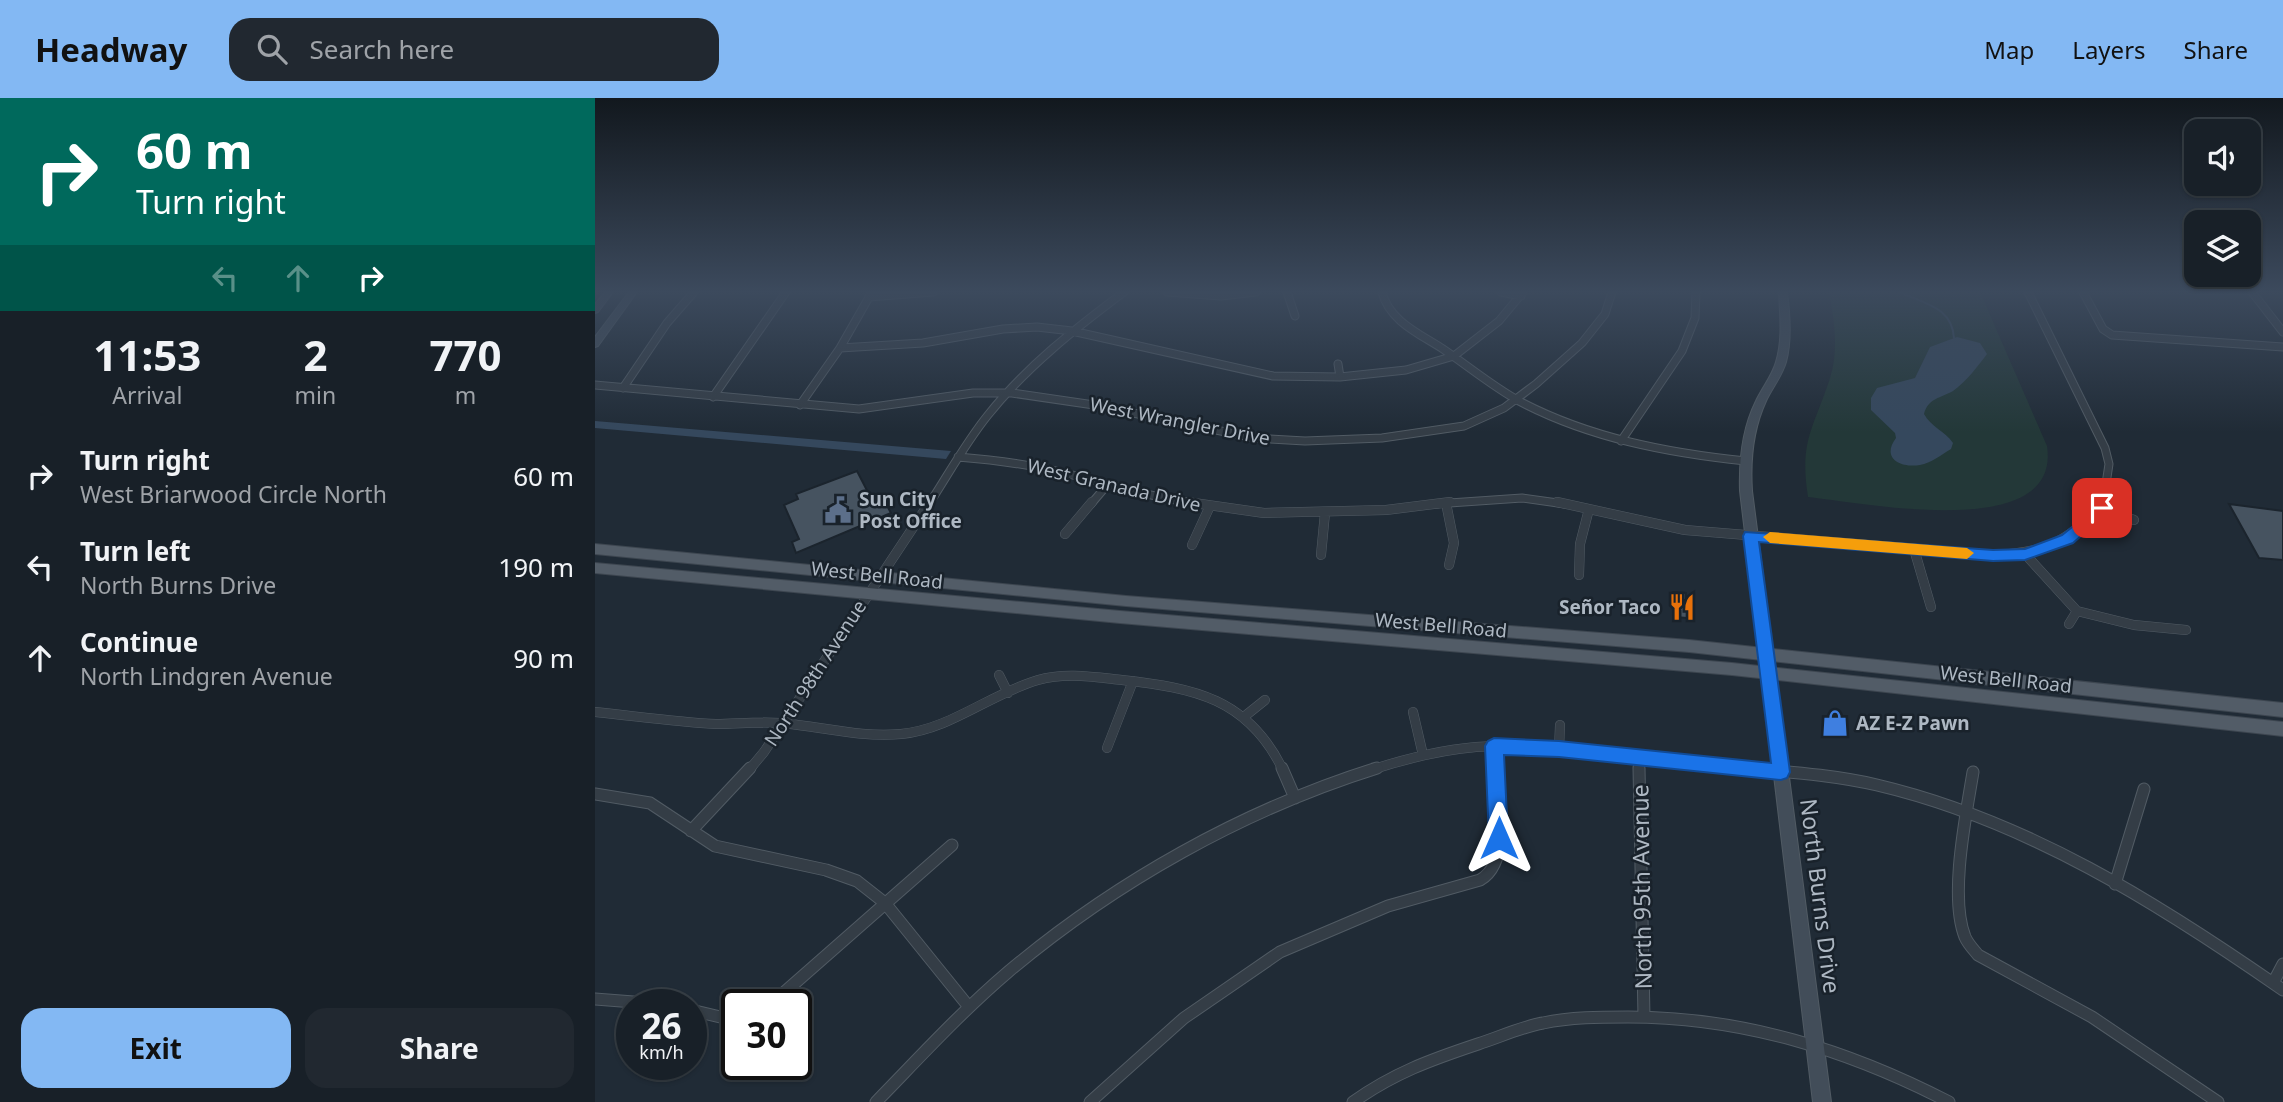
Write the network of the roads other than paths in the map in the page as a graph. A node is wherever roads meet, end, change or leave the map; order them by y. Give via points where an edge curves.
1 (656, 339) edge
2 (753, 339) edge
3 (845, 339) edge
4 (947, 339) edge
5 (1064, 339) edge
6 (1107, 339) edge
7 (1429, 339) edge
8 (1476, 339) edge
9 (1585, 339) edge
10 (1687, 339) edge
11 (1785, 339) edge
12 (2051, 339) edge
13 (2182, 339) edge
14 (2283, 347) edge
15 (840, 348) junction
16 (1454, 356) junction
17 (1338, 364) dead end
18 (1340, 377) junction
19 (595, 385) edge
20 (623, 388) junction
21 (1008, 392) junction
22 (713, 397) junction
23 (920, 401) junction
24 (1518, 401) junction
25 (800, 405) junction
26 (920, 412) dead end
27 (1621, 441) junction
28 (958, 457) junction
29 (1746, 461) junction
30 (2108, 481) joint
31 (1108, 484) junction
32 (1523, 488) dead end
33 (1522, 498) junction
34 (1446, 503) junction
35 (1210, 506) junction
36 (2102, 508) junction
37 (1589, 509) junction
38 (1325, 513) junction
39 (2134, 520) dead end
40 (1065, 534) dead end
41 (1751, 536) junction
42 (1192, 545) dead end
43 (595, 550) edge
44 (1915, 550) junction
45 (2025, 554) junction
46 (1321, 555) dead end
47 (1449, 565) dead end
48 (595, 568) edge
49 (1579, 575) dead end
50 (878, 578) junction
51 (868, 593) junction
52 (1931, 607) dead end
53 (2077, 611) junction
54 (2069, 624) dead end
55 (2186, 631) dead end
56 (1766, 654) junction
57 (1768, 673) junction
58 (999, 675) dead end
59 (1133, 681) junction
60 (1008, 693) junction
61 (1265, 700) dead end
62 (2283, 709) edge
63 (595, 712) edge
64 (1413, 712) dead end
65 (1245, 716) junction
66 (782, 723) junction
67 (1560, 725) dead end
68 (2283, 729) edge
69 (1494, 746) junction
70 (1107, 748) dead end
71 (1559, 749) junction
72 (1423, 755) junction
73 (1639, 757) junction
74 (1781, 772) junction
75 (1973, 772) dead end
76 (2144, 789) dead end
77 (595, 794) edge
78 (1295, 798) junction
79 (1967, 813) junction
80 (691, 831) junction
81 (952, 845) dead end
82 (2115, 884) junction
83 (885, 903) junction
84 (2283, 964) edge
85 (2278, 987) edge
86 (788, 989) edge
87 (595, 999) edge
88 (616, 1001) edge
89 (969, 1007) junction
90 (1644, 1017) junction
91 (1816, 1045) junction
92 (876, 1102) edge
93 (1090, 1102) edge
94 (1353, 1102) edge
95 (1822, 1102) edge
96 (1949, 1102) edge
97 (2218, 1102) edge

1 - 20 street
2 - 22 street
3 - 15 street
4 - 15 street
5 - 21 street, North 98th Avenue
6 - 18 street via 1273,376
7 - 16 street
8 - 16 street
9 - 24 street, West Wrangler Drive
10 - 27 street
11 - 29 street, North Burns Drive via 1780,364 1757,409
12 - 30 street via 2105,448
13 - 14 street
15 - 25 street
16 - 18 street via 1406,370
16 - 24 street
17 - 18 street
19 - 20 street, West Wrangler Drive
20 - 22 street, West Wrangler Drive
21 - 23 street, West Wrangler Drive via 963,392
21 - 24 street, West Wrangler Drive via 1109,406 1232,435 1276,440 1385,439 1467,425
21 - 28 street, North 98th Avenue
22 - 25 street, West Wrangler Drive
23 - 25 street, West Wrangler Drive via 859,409
23 - 26 street
24 - 27 street
27 - 29 street via 1680,454
28 - 31 street, West Granada Drive via 1005,461
28 - 50 street, North 98th Avenue
29 - 41 street, North Burns Drive
30 - 36 street
31 - 35 street, West Granada Drive
31 - 40 street
32 - 33 street
33 - 34 street, West Granada Drive
33 - 37 street, West Granada Drive
34 - 38 street, West Granada Drive
34 - 47 street via 1454,542
35 - 38 street, West Granada Drive via 1264,513
35 - 42 street
36 - 39 street
36 - 45 street, West Granada Drive via 2067,539
37 - 41 street, West Granada Drive via 1685,530
37 - 49 street via 1580,544
38 - 46 street
41 - 44 street, West Granada Drive
41 - 56 street, North Burns Drive
43 - 50 main road, West Bell Road
44 - 45 street, West Granada Drive
44 - 52 street
45 - 53 street
48 - 51 main road, West Bell Road
50 - 51 street, North 98th Avenue
50 - 56 main road, West Bell Road
51 - 57 main road, West Bell Road
51 - 66 street, North 98th Avenue
53 - 54 street
53 - 55 street
56 - 57 street, North Burns Drive
56 - 62 main road, West Bell Road
57 - 68 main road, West Bell Road
57 - 74 street, North Burns Drive
58 - 60 street
59 - 60 street via 1060,676
59 - 65 street via 1198,691
59 - 70 street
60 - 66 street via 915,733
61 - 65 street
63 - 66 street via 709,724
64 - 72 street
65 - 78 street via 1276,752
66 - 80 street, North 98th Avenue via 722,801
67 - 71 street
69 - 71 street
69 - 72 street
69 - 93 street via 1499,838 1492,873 1388,906 1280,952 1184,1018
71 - 73 street
72 - 78 street via 1364,771
73 - 74 street
73 - 90 street, North 95th Avenue
74 - 79 street via 1878,785
74 - 91 street, North Burns Drive
75 - 79 street
76 - 82 street
77 - 80 street via 650,803
78 - 89 street via 1219,832 1129,884 1045,943
79 - 82 street
79 - 97 street via 1960,901 1966,938 1978,955 2092,1017
80 - 83 street via 725,849 837,873 857,881
81 - 83 street
82 - 85 street
83 - 86 street
83 - 89 street
84 - 85 street
87 - 88 street
89 - 92 street
90 - 91 street via 1735,1023
90 - 94 street via 1552,1021 1385,1080
91 - 95 street, North Burns Drive
91 - 96 street via 1878,1067

